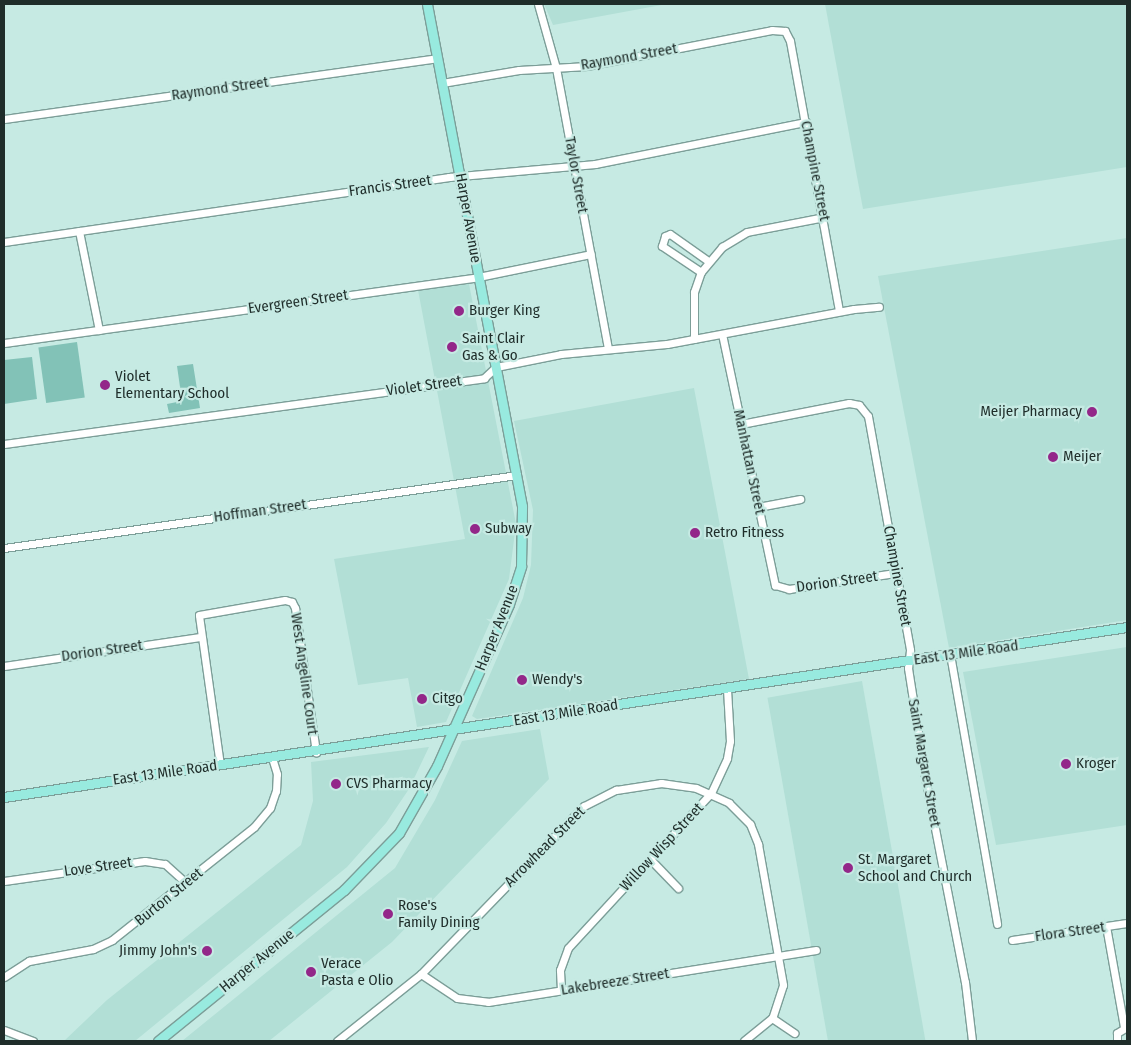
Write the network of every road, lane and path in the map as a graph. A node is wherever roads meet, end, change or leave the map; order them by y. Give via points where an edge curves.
1 (427, 4) edge
2 (538, 4) edge
3 (785, 31) joint
4 (437, 58) junction
5 (556, 68) junction
6 (442, 83) junction
7 (4, 119) edge
8 (806, 122) junction
9 (574, 166) junction
10 (460, 177) junction
11 (824, 217) junction
12 (79, 231) junction
13 (4, 242) edge
14 (591, 254) junction
15 (708, 261) junction
16 (701, 272) junction
17 (478, 277) junction
18 (879, 308) dead end
19 (840, 311) junction
20 (98, 330) junction
21 (722, 334) junction
22 (694, 339) junction
23 (4, 343) edge
24 (608, 348) junction
25 (496, 367) junction
26 (742, 424) junction
27 (4, 444) edge
28 (517, 474) junction
29 (800, 499) dead end
30 (758, 508) junction
31 (4, 548) edge
32 (895, 573) junction
33 (779, 588) joint
34 (1127, 627) edge
35 (200, 637) junction
36 (950, 654) junction
37 (908, 661) junction
38 (4, 666) edge
39 (727, 689) junction
40 (453, 731) junction
41 (316, 752) junction
42 (272, 758) junction
43 (220, 764) junction
44 (711, 793) junction
45 (4, 797) edge
46 (651, 860) junction
47 (4, 882) edge
48 (186, 883) junction
49 (678, 888) dead end
50 (1127, 923) edge
51 (997, 924) dead end
52 (1106, 926) junction
53 (1012, 940) dead end
54 (816, 950) dead end
55 (780, 956) junction
56 (420, 974) junction
57 (4, 977) edge
58 (562, 990) junction
59 (772, 1018) junction
60 (1126, 1027) edge
61 (4, 1030) edge
62 (794, 1033) dead end
63 (33, 1041) edge
64 (158, 1041) edge
65 (337, 1041) edge
66 (744, 1041) edge
67 (972, 1041) edge
68 (1116, 1041) edge

1 - 4 main road, Harper Avenue
2 - 5 street, Taylor Street
3 - 5 street, Raymond Street via 772,30 587,66
3 - 8 street, Champine Street via 790,41
4 - 6 main road, Harper Avenue
4 - 7 street, Raymond Street
5 - 6 street, Raymond Street via 518,70
5 - 9 street, Taylor Street
6 - 10 main road, Harper Avenue
8 - 9 street, Francis Street
8 - 11 street, Champine Street
9 - 10 street, Francis Street
9 - 14 street, Taylor Street
10 - 12 street, Francis Street
10 - 17 main road, Harper Avenue
11 - 15 street via 747,232 722,247
11 - 19 street, Champine Street
12 - 13 street, Francis Street
12 - 20 street
14 - 17 street, Evergreen Street
14 - 24 street, Taylor Street
15 - 16 street
15 - 16 street via 670,234 665,236 662,246
16 - 22 street via 692,306
17 - 20 street, Evergreen Street
17 - 25 main road, Harper Avenue
18 - 19 street, Violet Street
19 - 21 street, Violet Street
20 - 23 street, Evergreen Street
21 - 22 street, Violet Street
21 - 26 street, Manhattan Street
22 - 24 street, Violet Street
24 - 25 street, Violet Street
25 - 27 street, Violet Street via 484,378
25 - 28 main road, Harper Avenue
26 - 30 street, Manhattan Street
26 - 32 street, Champine Street via 850,403 859,405 868,416
28 - 31 street, Hoffman Street
28 - 40 main road, Harper Avenue via 524,530 521,566 510,604
29 - 30 street
30 - 33 street, Manhattan Street via 773,580
32 - 33 street, Dorion Street
32 - 37 street, Champine Street via 910,650
34 - 36 main road, East 13 Mile Road
35 - 38 street, Dorion Street
35 - 41 street, West Angeline Court via 199,615 285,600 292,602
35 - 43 street
36 - 37 main road, East 13 Mile Road
36 - 51 street
37 - 39 main road, East 13 Mile Road
37 - 67 street, Saint Margaret Street via 926,777 965,982
39 - 40 main road, East 13 Mile Road
39 - 44 street, Willow Wisp Street via 728,758
40 - 41 main road, East 13 Mile Road
40 - 64 main road, Harper Avenue via 417,805 378,858 344,890
41 - 42 main road, East 13 Mile Road
42 - 43 main road, East 13 Mile Road
42 - 48 street, Burton Street via 277,784 274,798 263,818
43 - 45 main road, East 13 Mile Road
44 - 46 street, Willow Wisp Street
44 - 55 street, Arrowhead Street via 737,810 754,834
44 - 56 street, Arrowhead Street via 677,784 651,783 616,790 584,806
46 - 49 street
46 - 58 street, Willow Wisp Street via 568,948 560,970
47 - 48 street, Love Street via 145,861 165,864
48 - 57 street, Burton Street via 112,940 93,949 29,960
50 - 52 street, Flora Street
52 - 53 street, Flora Street
52 - 60 street
54 - 55 street, Lakebreeze Street
55 - 58 street, Lakebreeze Street
55 - 59 street, Arrowhead Street via 782,994
56 - 58 street, Lakebreeze Street via 444,991 476,1002
56 - 65 street, Arrowhead Street
59 - 62 street
59 - 66 street
60 - 68 street via 1117,1033
61 - 63 street

